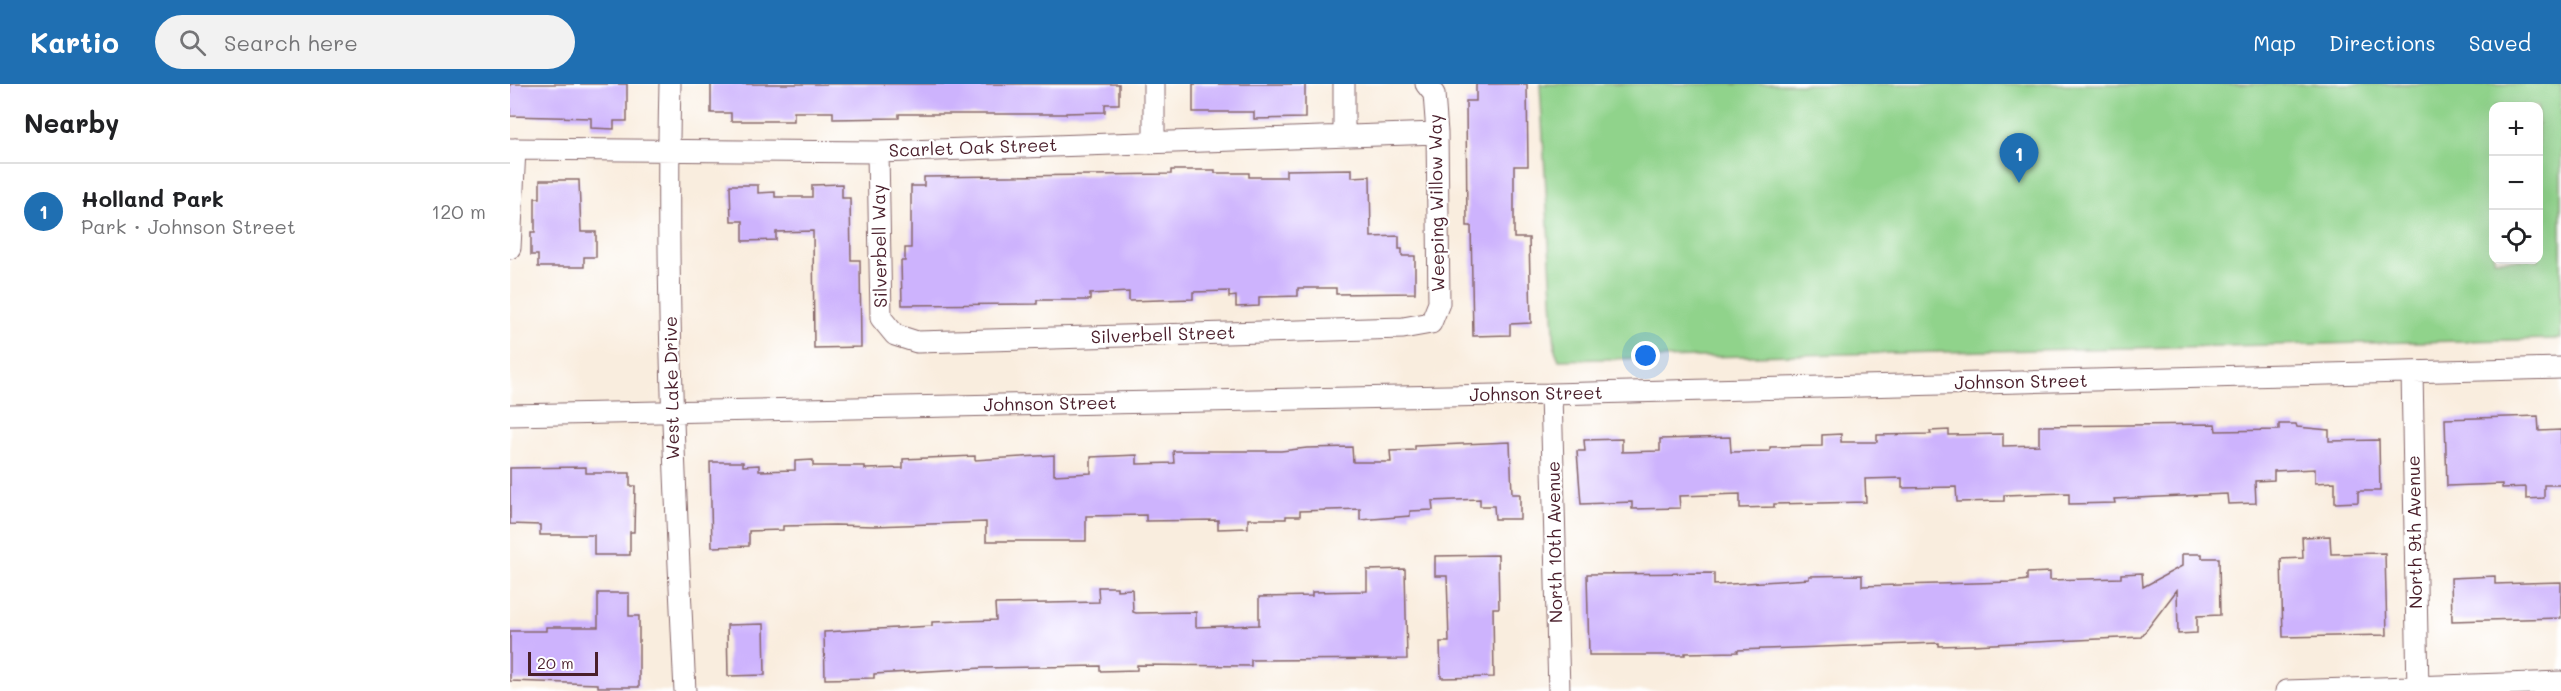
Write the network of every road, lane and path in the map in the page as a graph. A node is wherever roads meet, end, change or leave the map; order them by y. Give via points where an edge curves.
1 (670, 84) edge
2 (1154, 84) edge
3 (1344, 84) edge
4 (1426, 84) edge
5 (1437, 133) junction
6 (1344, 136) junction
7 (1154, 141) junction
8 (512, 149) edge
9 (668, 152) junction
10 (878, 152) junction
11 (510, 248) edge
12 (1431, 323) joint
13 (896, 335) joint
14 (2561, 368) edge
15 (2412, 372) junction
16 (1551, 394) junction
17 (671, 412) junction
18 (510, 415) edge
19 (2561, 682) edge
20 (2418, 689) edge
21 (685, 691) edge
22 (1559, 691) edge
23 (2286, 691) edge

1 - 9 street, West Lake Drive
2 - 7 street
3 - 6 street
4 - 5 street, Weeping Willow Way via 1434,94
5 - 6 street, Scarlet Oak Street
5 - 12 street, Weeping Willow Way via 1439,303
6 - 7 street, Scarlet Oak Street
7 - 10 street, Scarlet Oak Street
8 - 9 street, Scarlet Oak Street
8 - 11 street
9 - 10 street, Scarlet Oak Street
9 - 17 street, West Lake Drive
10 - 13 street, Silverbell Way via 881,318
12 - 13 street, Silverbell Street via 1391,328 917,342
14 - 15 street, Johnson Street
15 - 16 street, Johnson Street
15 - 20 street, North 9th Avenue
16 - 17 street, Johnson Street
16 - 22 street, North 10th Avenue
17 - 18 street, Johnson Street
17 - 21 street, West Lake Drive
19 - 20 street
20 - 23 street

